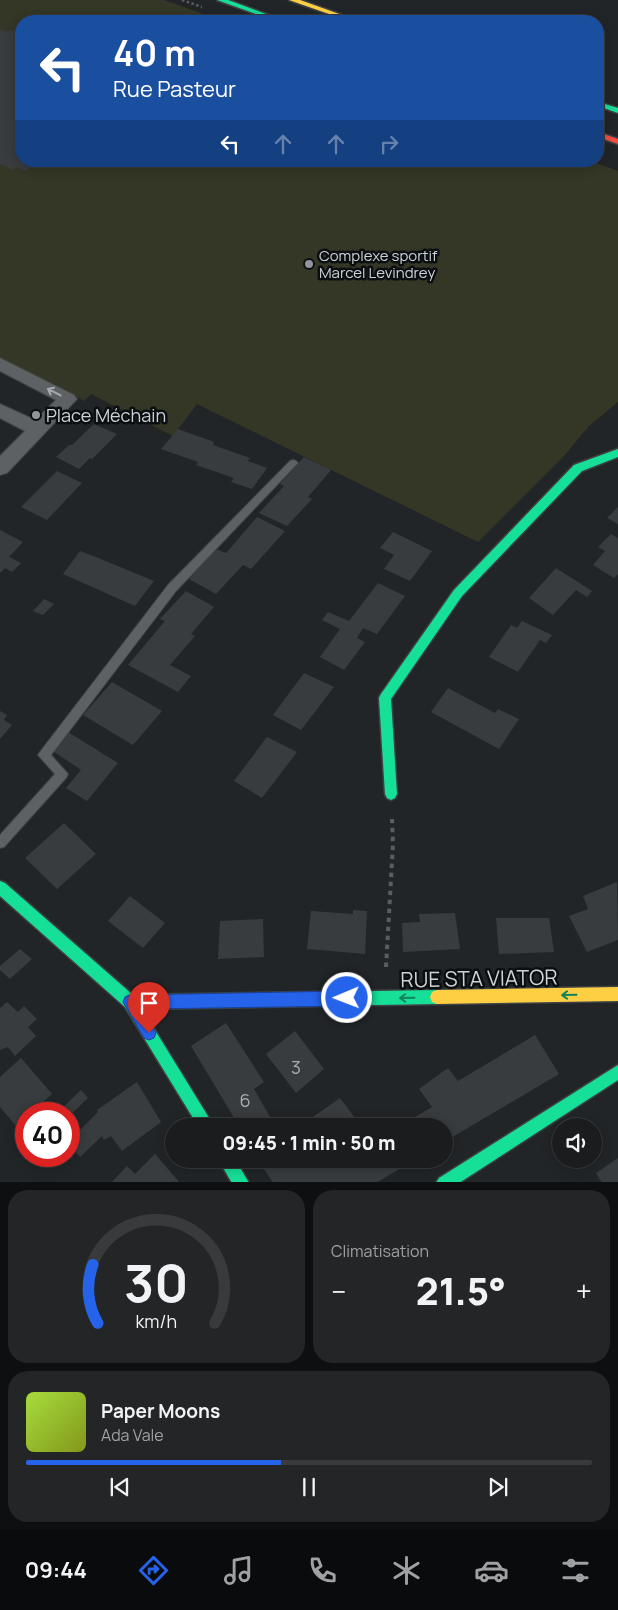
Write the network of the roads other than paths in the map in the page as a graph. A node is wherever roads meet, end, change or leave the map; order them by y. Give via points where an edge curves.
1 (222, 0) edge
2 (293, 0) edge
3 (264, 15) edge
4 (337, 15) edge
5 (604, 106) edge
6 (618, 112) edge
7 (604, 136) edge
8 (618, 142) edge
9 (0, 364) edge
10 (0, 410) edge
11 (37, 429) junction
12 (618, 453) edge
13 (293, 463) dead end
14 (0, 468) edge
15 (391, 794) road end
16 (0, 843) edge
17 (0, 887) edge
18 (618, 994) edge
19 (130, 1002) junction
20 (618, 1072) edge
21 (201, 1118) edge
22 (232, 1168) edge
23 (241, 1182) edge
24 (444, 1182) edge

1 - 3 street
2 - 4 street
5 - 6 street
7 - 8 street
11 -> 9 street via 68,399
10 - 11 street
11 - 14 street
12 - 15 street via 578,468 465,586 385,698
13 - 16 lane via 166,595 44,755 62,774
17 - 19 street
18 -> 19 street, RUE STA VIATOR
19 - 21 street
20 - 24 street
22 - 23 street

